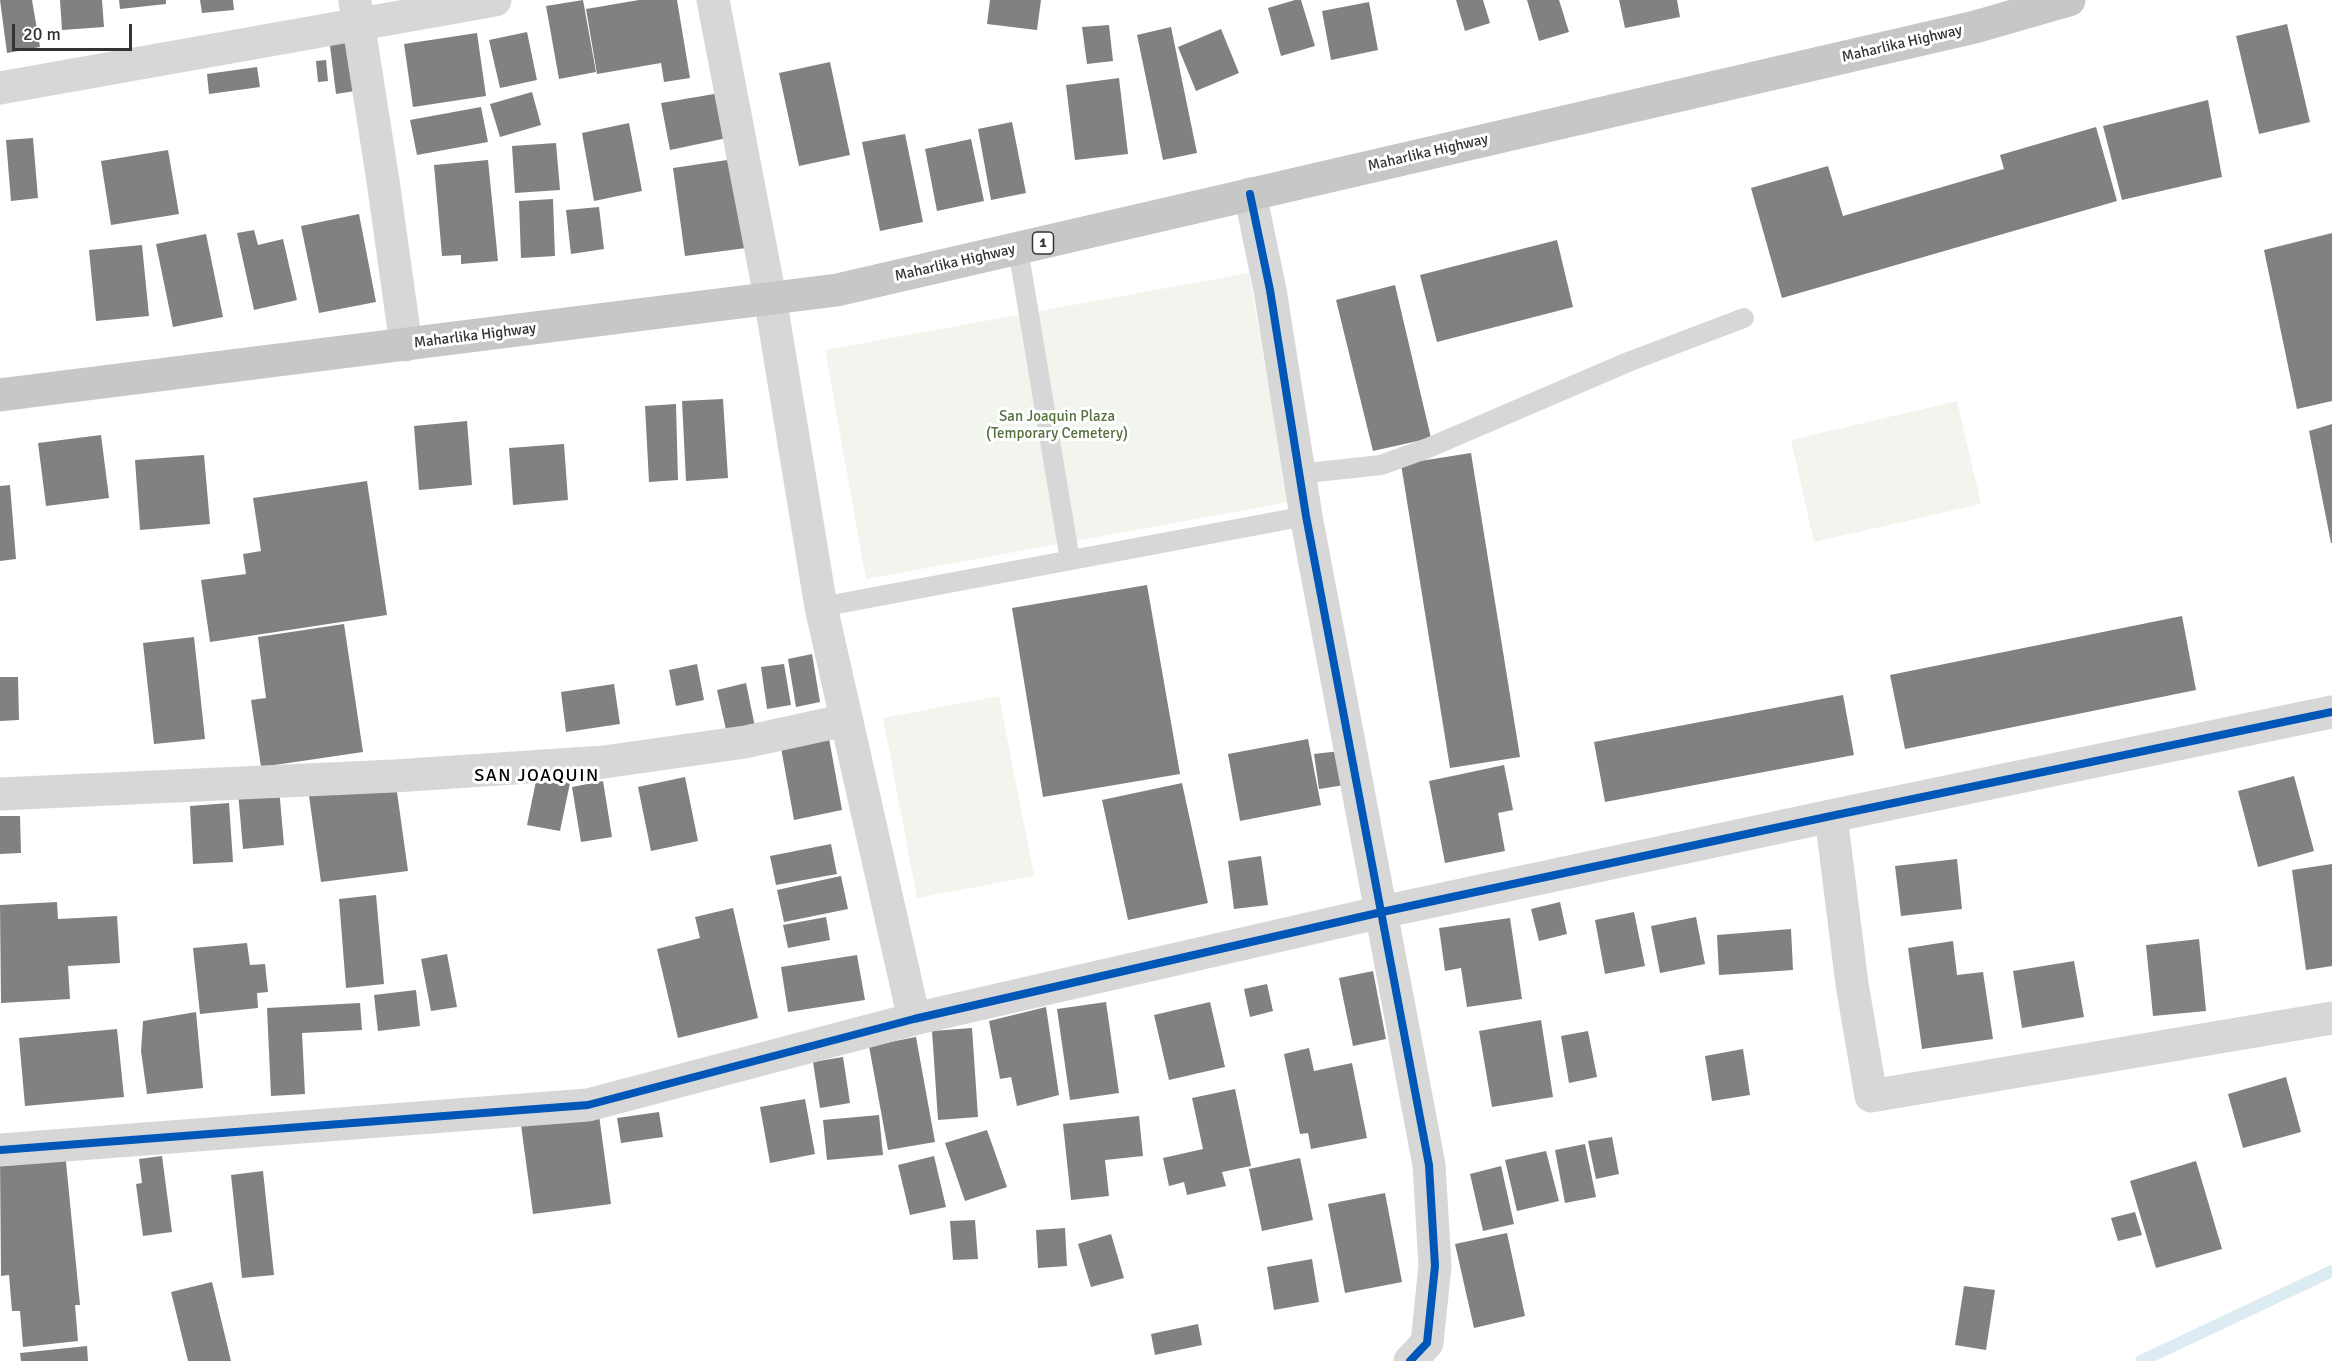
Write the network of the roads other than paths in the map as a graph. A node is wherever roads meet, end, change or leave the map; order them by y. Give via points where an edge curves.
1 (495, 0) edge
2 (713, 0) edge
3 (2069, 0) edge
4 (357, 11) edge
5 (0, 87) edge
6 (1250, 194) junction
7 (1018, 249) junction
8 (770, 297) junction
9 (1744, 318) dead end
10 (406, 345) junction
11 (0, 395) edge
12 (1298, 474) junction
13 (1306, 516) junction
14 (1070, 560) junction
15 (821, 608) junction
16 (2332, 712) edge
17 (846, 720) junction
18 (0, 794) edge
19 (1831, 816) junction
20 (1382, 912) junction
21 (2332, 1018) edge
22 (914, 1019) junction
23 (0, 1150) edge
24 (1410, 1361) edge

1 - 4 street
2 - 8 street
3 - 6 highway, Maharlika Highway / 1 via 1975,27
4 - 5 street
4 - 10 street
6 - 7 highway, Maharlika Highway / 1
6 - 12 street via 1270,290
7 - 8 highway, Maharlika Highway / 1 via 837,290
7 - 14 lane
8 - 10 highway, Maharlika Highway / 1
8 - 15 street
9 - 12 lane via 1381,465
10 - 11 highway, Maharlika Highway / 1
12 - 13 street
13 - 14 lane
13 - 20 street
14 - 15 lane
15 - 17 street
16 - 19 street
17 - 18 street via 745,742 604,762
17 - 22 street
19 - 20 street
19 - 21 street via 1871,1096
20 - 22 street
20 - 24 street via 1430,1165 1435,1266 1427,1343
22 - 23 street via 588,1105

